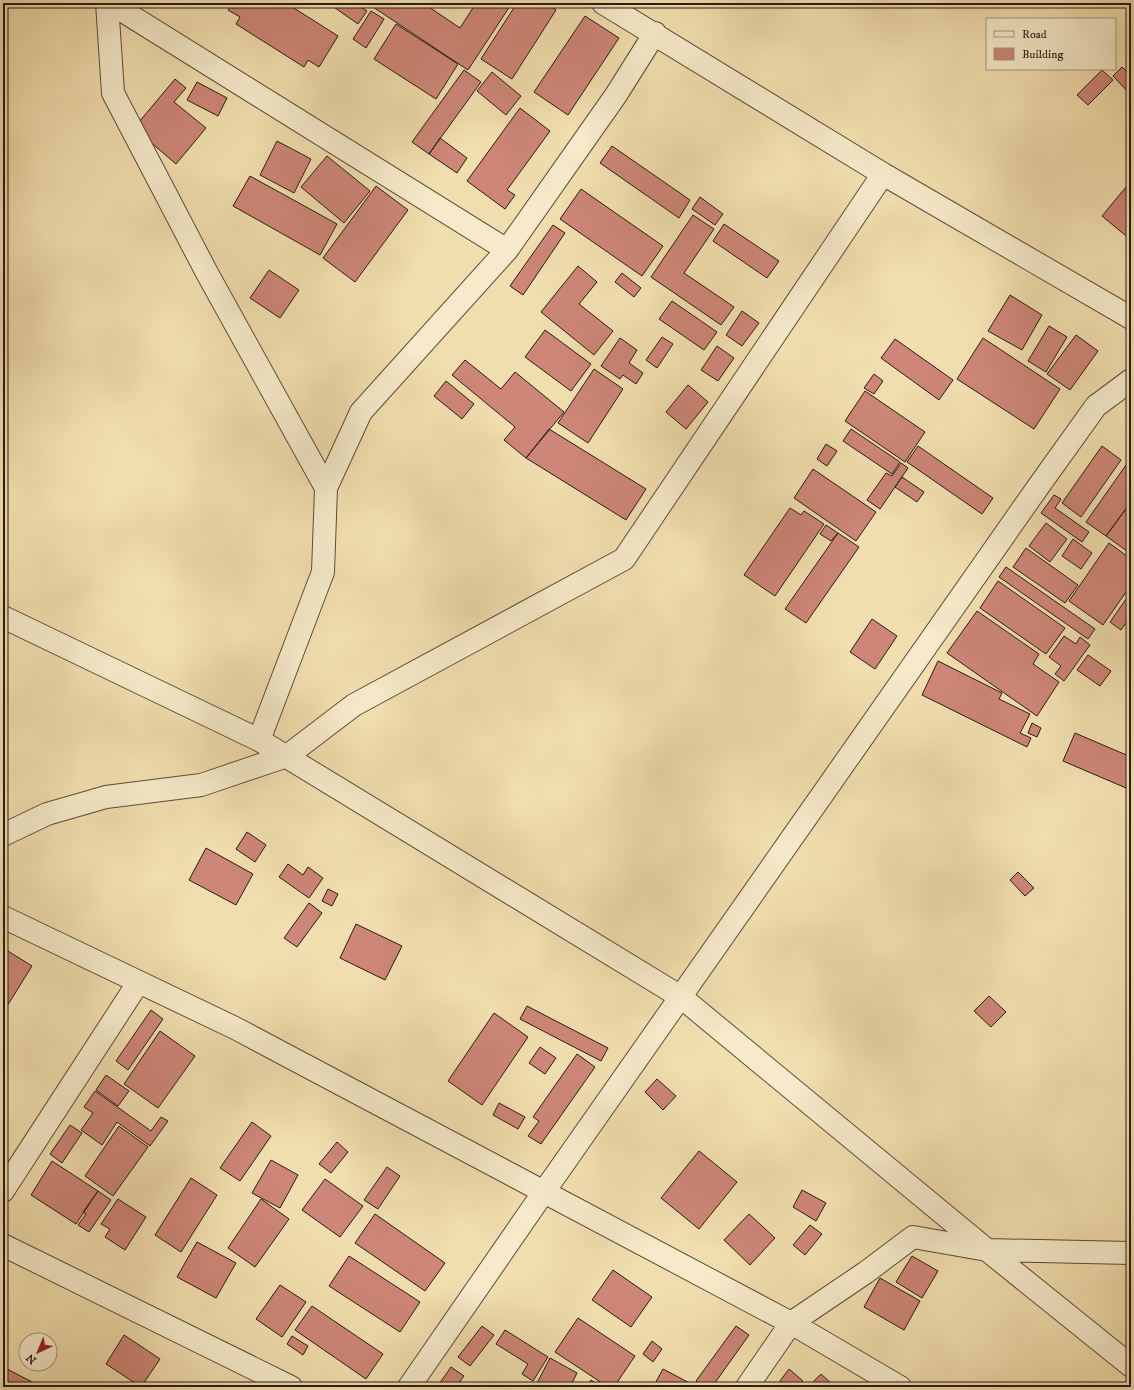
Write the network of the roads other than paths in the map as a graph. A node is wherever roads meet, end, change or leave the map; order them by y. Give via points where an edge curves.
1 (109, 3) edge
2 (615, 6) edge
3 (655, 33) junction
4 (883, 174) junction
5 (507, 250) junction
6 (1131, 318) edge
7 (1131, 380) edge
8 (326, 488) junction
9 (3, 617) edge
10 (259, 740) junction
11 (287, 756) junction
12 (3, 835) edge
13 (3, 917) edge
14 (138, 983) junction
15 (681, 997) junction
16 (3, 1191) edge
17 (543, 1193) junction
18 (3, 1245) edge
19 (987, 1250) junction
20 (1131, 1253) edge
21 (791, 1323) junction
22 (1131, 1366) edge
23 (291, 1387) edge
24 (409, 1387) edge
25 (747, 1387) edge
26 (900, 1387) edge

1 - 5 street
1 - 8 street via 113,93 207,273
2 - 3 street
3 - 4 street
3 - 5 street via 616,95
4 - 6 street
4 - 11 street via 624,559 354,705
5 - 8 street via 361,412
7 - 15 street via 1096,406
8 - 10 street via 323,572
9 - 10 street
10 - 11 street
11 - 12 street via 201,785 99,800 47,814
11 - 15 street
13 - 14 street
14 - 16 street
14 - 17 street via 235,1028
15 - 17 street
15 - 19 street
17 - 21 street
17 - 24 street
18 - 23 street
19 - 20 street
19 - 21 street via 913,1237
19 - 22 street
21 - 25 street
21 - 26 street

